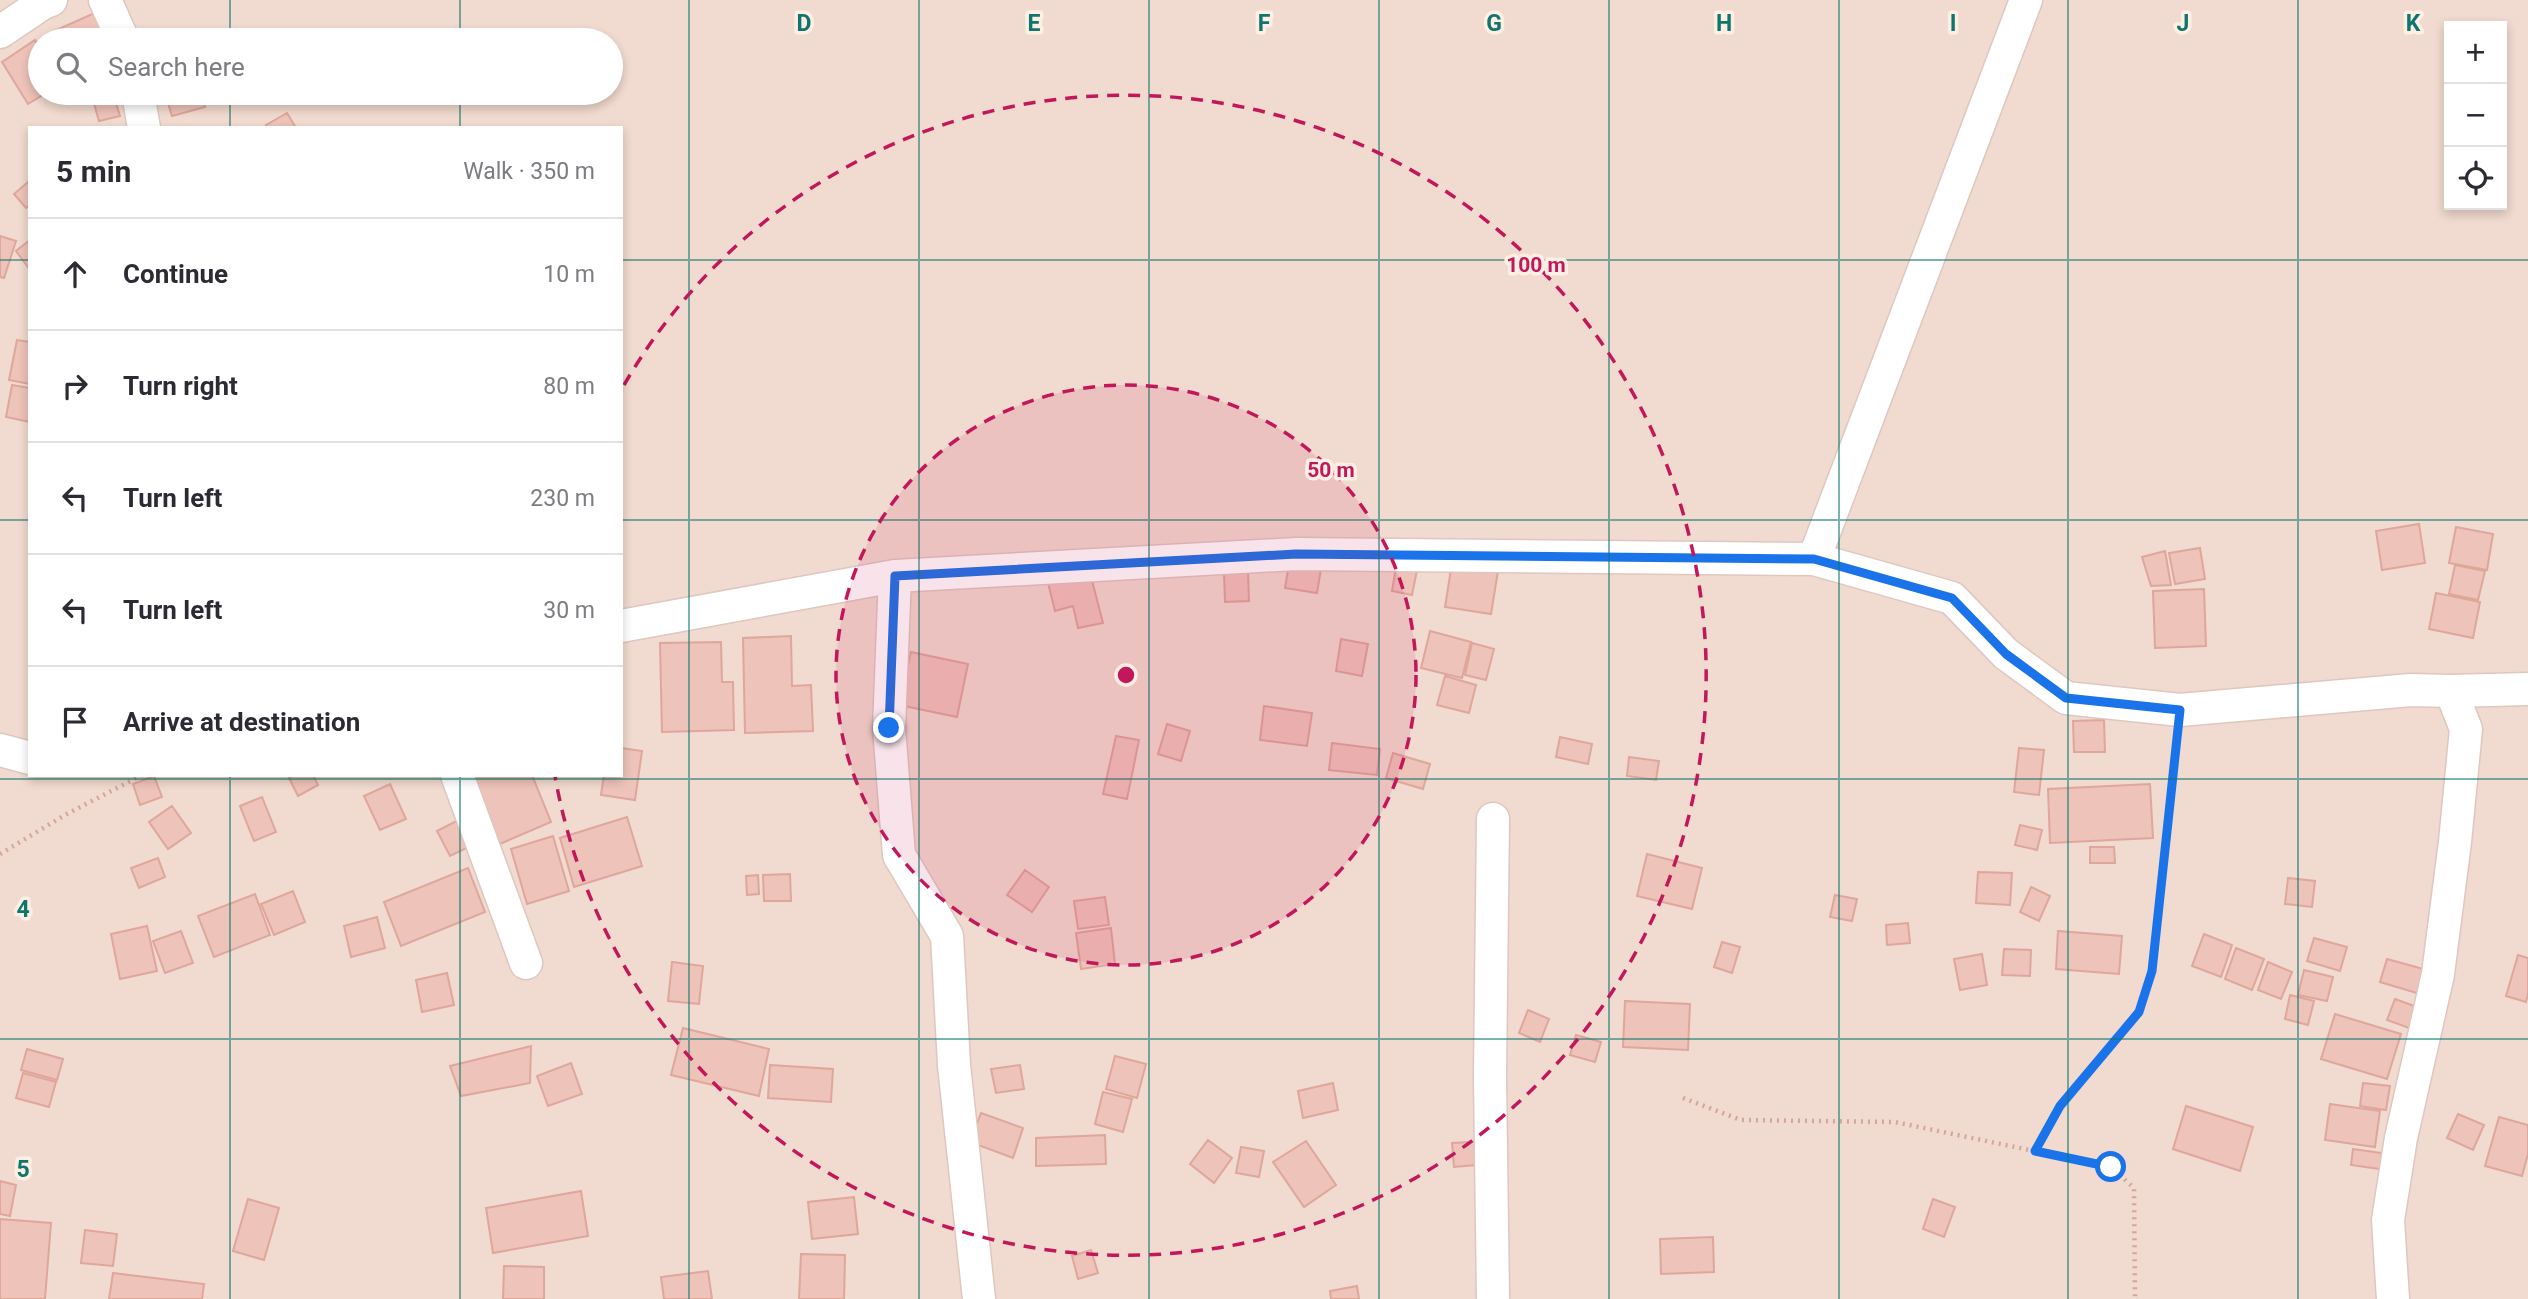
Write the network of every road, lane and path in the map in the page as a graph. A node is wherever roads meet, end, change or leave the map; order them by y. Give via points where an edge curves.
1 (51, 0) edge
2 (105, 0) edge
3 (2026, 0) edge
4 (118, 28) edge
5 (0, 32) edge
6 (140, 105) edge
7 (144, 126) edge
8 (1814, 559) junction
9 (895, 576) junction
10 (623, 626) edge
11 (2528, 689) edge
12 (2451, 691) junction
13 (2180, 710) junction
14 (0, 750) edge
15 (28, 757) edge
16 (138, 777) edge
17 (458, 777) edge
18 (1493, 819) dead end
19 (0, 854) edge
20 (526, 963) dead end
21 (1683, 1098) dead end
22 (2035, 1151) junction
23 (979, 1299) edge
24 (1493, 1299) edge
25 (2134, 1299) edge
26 (2393, 1299) edge

1 - 5 street
2 - 4 street
3 - 8 street
6 - 7 street
8 - 9 street via 1296,554
8 - 13 street via 1952,598 2006,654 2066,698
9 - 10 street
9 - 23 street via 889,728 899,855 947,936 954,1065
11 - 12 street
12 - 13 street via 2411,690
12 - 26 street via 2466,729 2438,974 2388,1220
13 - 22 path via 2152,971 2139,1012 2060,1106
14 - 15 street
16 - 19 path
17 - 20 street
18 - 24 street
21 - 22 path via 1741,1120 1895,1122
22 - 25 path via 2111,1167 2134,1188

